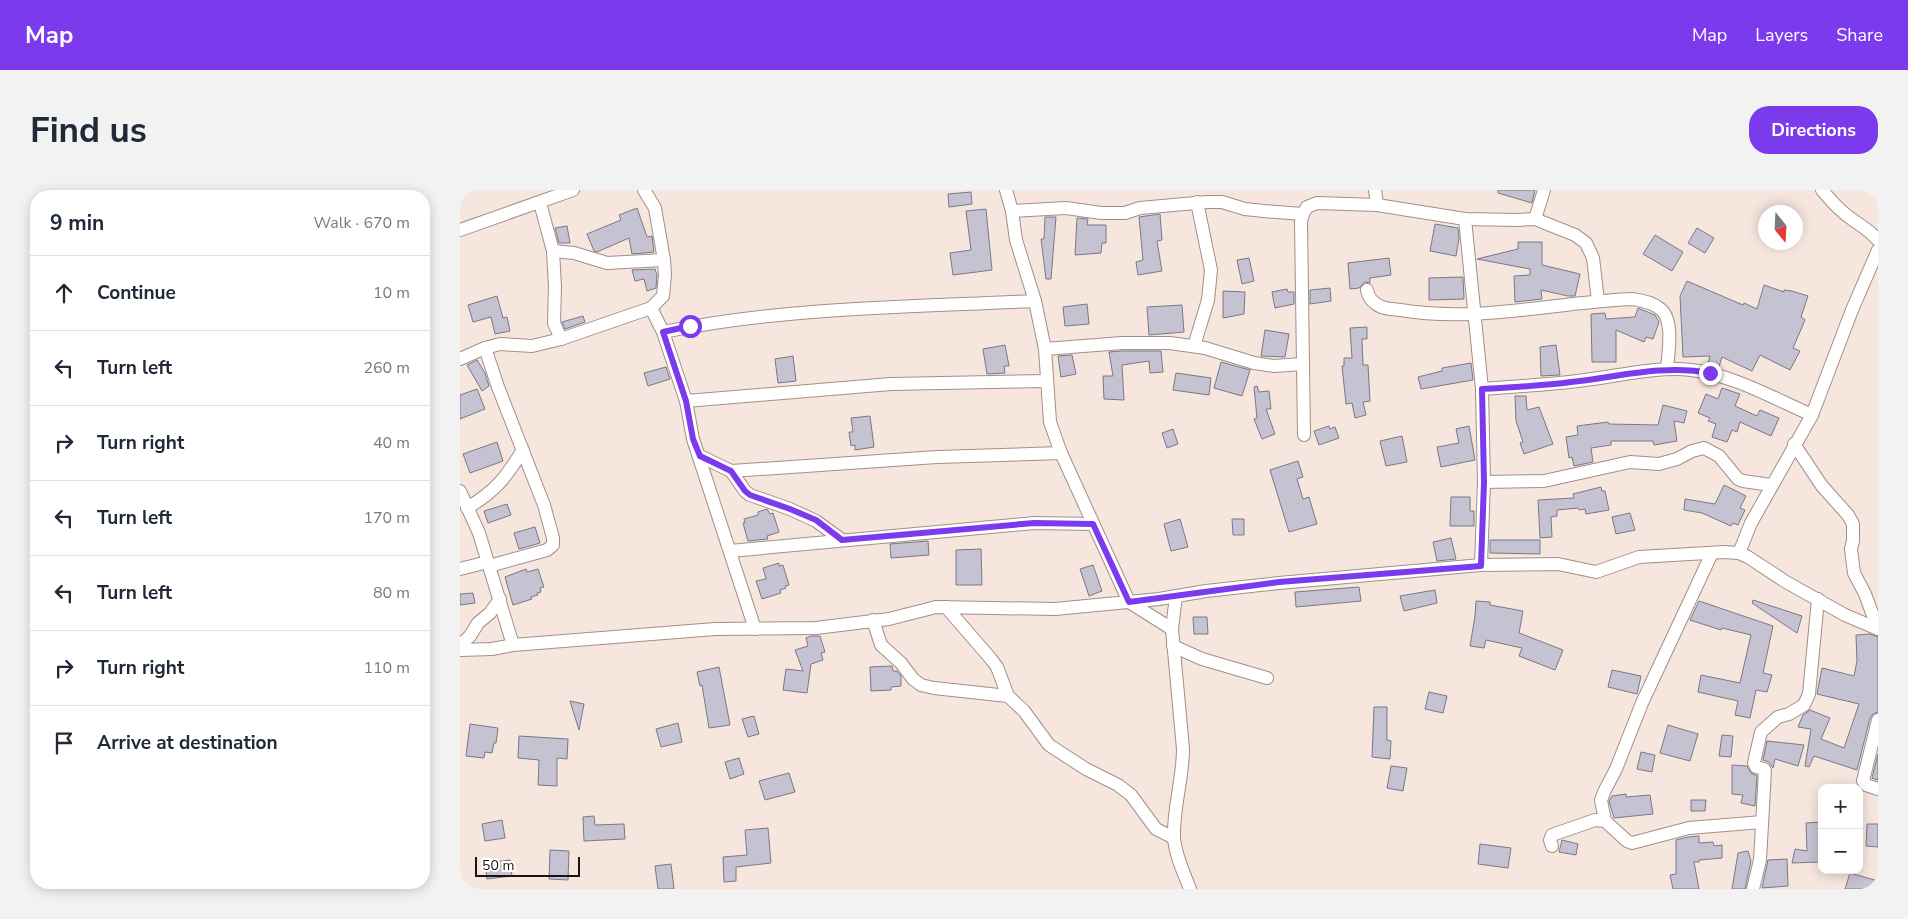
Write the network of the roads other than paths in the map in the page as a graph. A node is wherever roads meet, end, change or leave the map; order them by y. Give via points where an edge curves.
1 (573, 190) edge
2 (644, 190) edge
3 (1006, 190) edge
4 (1375, 190) edge
5 (1544, 190) edge
6 (1822, 190) edge
7 (1197, 202) junction
8 (540, 203) junction
9 (1377, 205) junction
10 (1012, 211) junction
11 (1303, 214) junction
12 (1466, 219) junction
13 (1535, 219) junction
14 (460, 230) edge
15 (1878, 240) edge
16 (1878, 250) edge
17 (553, 252) junction
18 (664, 260) junction
19 (1367, 290) dead end
20 (1035, 301) junction
21 (1598, 302) junction
22 (651, 308) junction
23 (1474, 314) junction
24 (663, 332) junction
25 (561, 339) junction
26 (1194, 346) junction
27 (485, 348) junction
28 (1045, 349) junction
29 (460, 359) edge
30 (1303, 364) junction
31 (1667, 370) junction
32 (1047, 381) junction
33 (1482, 389) junction
34 (686, 401) junction
35 (1812, 415) junction
36 (1304, 435) dead end
37 (1794, 444) junction
38 (523, 450) junction
39 (1061, 453) junction
40 (700, 456) junction
41 (731, 471) junction
42 (1484, 482) junction
43 (1771, 485) junction
44 (460, 491) edge
45 (468, 508) junction
46 (1093, 524) junction
47 (842, 540) junction
48 (730, 551) junction
49 (1712, 553) junction
50 (1739, 554) junction
51 (489, 564) junction
52 (1481, 566) junction
53 (460, 569) edge
54 (1176, 596) junction
55 (500, 599) junction
56 (1818, 599) junction
57 (1129, 602) junction
58 (946, 607) junction
59 (873, 620) junction
60 (755, 629) junction
61 (1172, 629) junction
62 (1878, 629) edge
63 (460, 645) edge
64 (513, 645) junction
65 (1173, 646) junction
66 (460, 650) edge
67 (1267, 678) dead end
68 (1008, 696) junction
69 (1878, 720) edge
70 (1878, 789) edge
71 (1604, 821) junction
72 (1762, 822) junction
73 (1174, 838) junction
74 (1552, 846) dead end
75 (1190, 889) edge
76 (1753, 889) edge

1 - 8 street
2 - 18 street via 655,208
3 - 10 street
4 - 9 street
5 - 13 street
6 - 15 street via 1835,206
7 - 10 street via 1124,212 1100,213 1066,208
7 - 11 street via 1222,202 1245,209
7 - 26 street via 1211,270 1208,300
8 - 14 street
8 - 17 street
9 - 11 street via 1317,203 1307,207
9 - 12 street
10 - 20 street via 1016,240
11 - 30 street
12 - 13 street
12 - 23 street
13 - 21 street via 1575,235 1586,243 1593,258
16 - 35 street
17 - 18 street via 607,263
17 - 25 street via 554,322
18 - 22 street via 663,296
19 - 23 street via 1375,304 1384,308 1417,313
20 - 24 street via 755,316
20 - 28 street
21 - 23 street
21 - 31 street via 1633,299 1662,309 1669,326
22 - 24 street
22 - 25 street
23 - 33 street
24 - 34 street
25 - 27 street via 532,346 500,344
26 - 28 street via 1122,343
26 - 30 street via 1254,363 1274,366
27 - 29 street
27 - 38 street
28 - 32 street
30 - 36 street
31 - 33 street via 1569,383
31 - 35 street via 1710,373
32 - 34 street via 882,385
32 - 39 street via 1050,422
33 - 42 street
34 - 40 street via 693,439
35 - 37 street
37 - 43 street
37 - 62 street via 1853,524 1851,549 1854,573
38 - 45 street via 501,483
38 - 51 street via 544,505 553,545 547,550
39 - 41 street via 937,456
39 - 46 street
40 - 41 street
40 - 48 street
41 - 47 street via 750,495 816,520
42 - 43 street via 1544,481 1622,463 1658,464 1704,448 1719,456 1738,479
42 - 52 street
43 - 50 street
44 - 45 street
45 - 51 street
46 - 47 street via 1034,523
46 - 57 street
47 - 48 street
48 - 60 street
49 - 50 street
49 - 52 street via 1639,557 1596,572 1558,564
49 - 71 street via 1605,790 1601,800
50 - 56 street
51 - 53 street
51 - 55 street
52 - 54 street via 1279,582
54 - 57 street
54 - 61 street
55 - 63 street
55 - 64 street
56 - 62 street
56 - 72 street via 1809,694 1804,705 1778,717 1761,732 1754,763 1765,771
57 - 58 street via 1055,609
57 - 61 street
58 - 59 street
58 - 68 street via 996,667
59 - 60 street via 816,628
59 - 68 street via 881,645 921,685
60 - 64 street via 714,629
61 - 65 street
64 - 66 street
65 - 67 street via 1202,659
65 - 73 street via 1183,749
68 - 73 street via 1024,711 1049,745 1118,785 1131,796 1156,829
69 - 70 street via 1863,781
71 - 72 street via 1632,843 1689,828
71 - 74 street via 1595,820 1552,835
72 - 76 street via 1760,860
73 - 75 street

